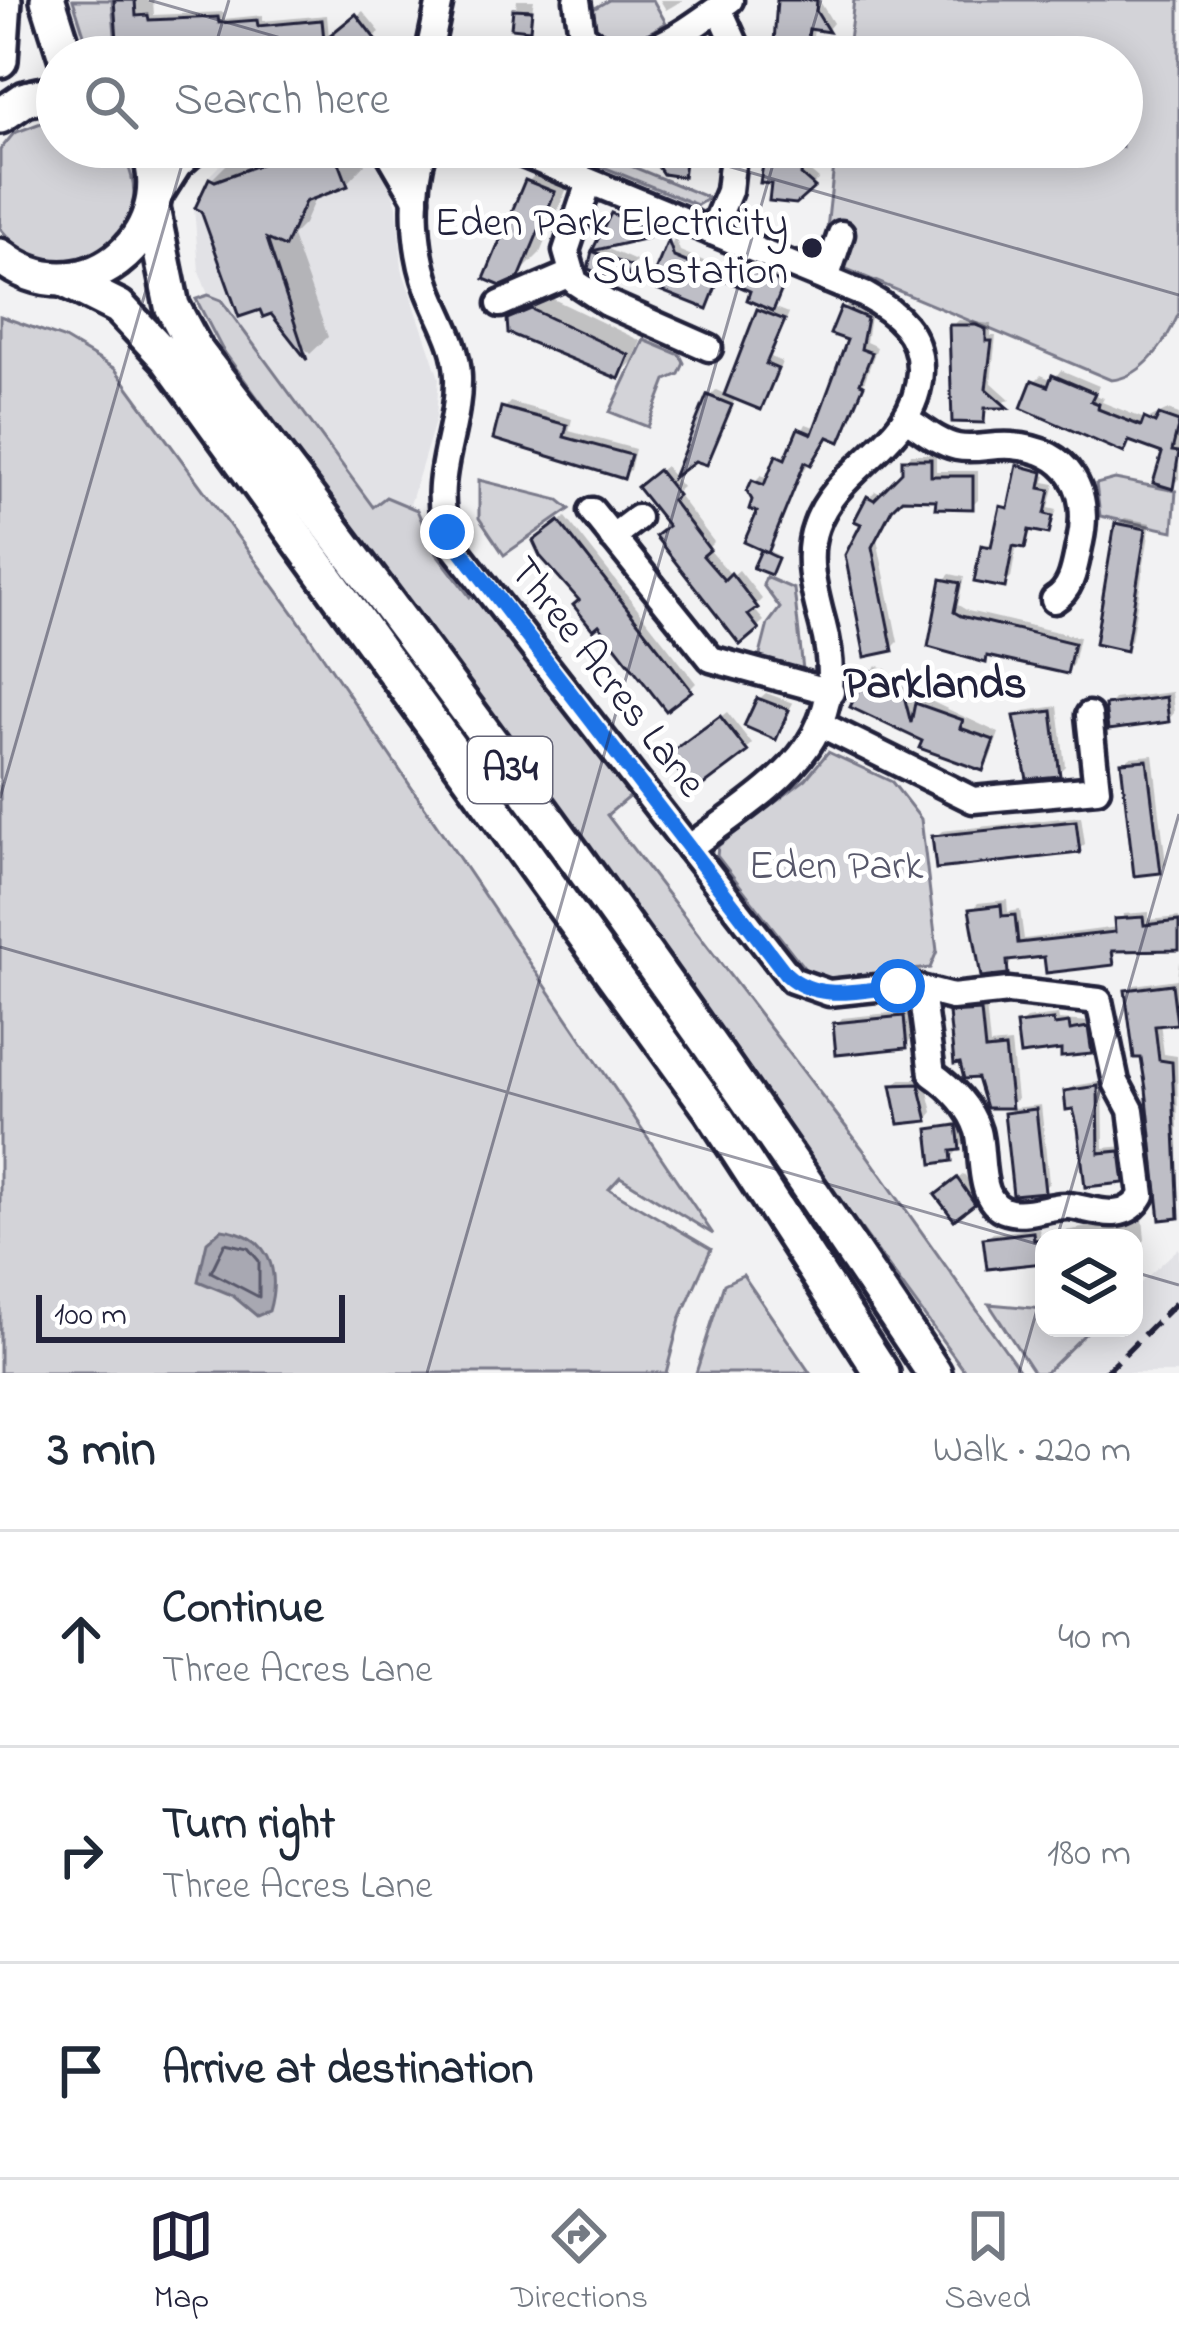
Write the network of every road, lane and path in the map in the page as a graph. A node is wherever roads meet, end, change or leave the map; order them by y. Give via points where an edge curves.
1 (4, 0) edge
2 (48, 0) edge
3 (440, 0) edge
4 (577, 0) edge
5 (725, 4) edge
6 (59, 36) edge
7 (431, 36) edge
8 (584, 36) edge
9 (674, 36) edge
10 (735, 36) edge
11 (0, 60) edge
12 (36, 97) edge
13 (0, 116) edge
14 (154, 168) edge
15 (177, 168) edge
16 (397, 168) edge
17 (423, 168) edge
18 (556, 168) edge
19 (732, 168) edge
20 (589, 182) junction
21 (416, 199) junction
22 (154, 208) junction
23 (712, 232) junction
24 (841, 234) dead end
25 (0, 256) edge
26 (570, 274) junction
27 (826, 279) junction
28 (65, 280) junction
29 (500, 304) dead end
30 (709, 348) dead end
31 (908, 419) junction
32 (592, 511) dead end
33 (637, 518) dead end
34 (613, 538) junction
35 (1054, 600) dead end
36 (831, 692) junction
37 (1089, 715) dead end
38 (822, 725) junction
39 (689, 848) junction
40 (921, 991) junction
41 (916, 1346) edge
42 (882, 1373) edge

1 - 11 highway
2 - 6 highway
3 - 7 street
4 - 8 street
5 - 9 street
5 - 10 street
12 - 13 highway
14 - 22 highway, A34
15 - 22 street
16 - 21 street, Three Acres Lane
17 - 21 street, Three Acres Lane
18 - 20 street
19 - 23 street
20 - 23 street
20 - 26 street via 568,239
21 - 39 street, Three Acres Lane via 424,274 457,356 456,409 439,491 447,532
22 - 28 highway via 125,256
22 - 41 highway, A34 via 172,306 196,351 588,874 799,1166
23 - 27 street
24 - 27 street
25 - 28 highway, A34 via 30,274
26 - 29 street
26 - 30 street via 607,303
27 - 31 street via 881,304 913,335 919,386
28 - 42 highway, A34 via 118,307 158,346 712,1111
31 - 35 street via 950,445 1041,453 1077,479 1084,524 1068,586
31 - 36 street via 830,498 812,537
32 - 34 street
33 - 34 street
34 - 36 street via 711,659
36 - 38 street
37 - 38 street via 1098,800 973,800
38 - 39 street via 789,770
39 - 40 street, Three Acres Lane via 802,986
40 - 40 street, Three Acres Lane via 1100,1000 1116,1082 1131,1110 1142,1195 1136,1204 1094,1214 1074,1206 1011,1212 995,1203 982,1178 978,1130 932,1074

